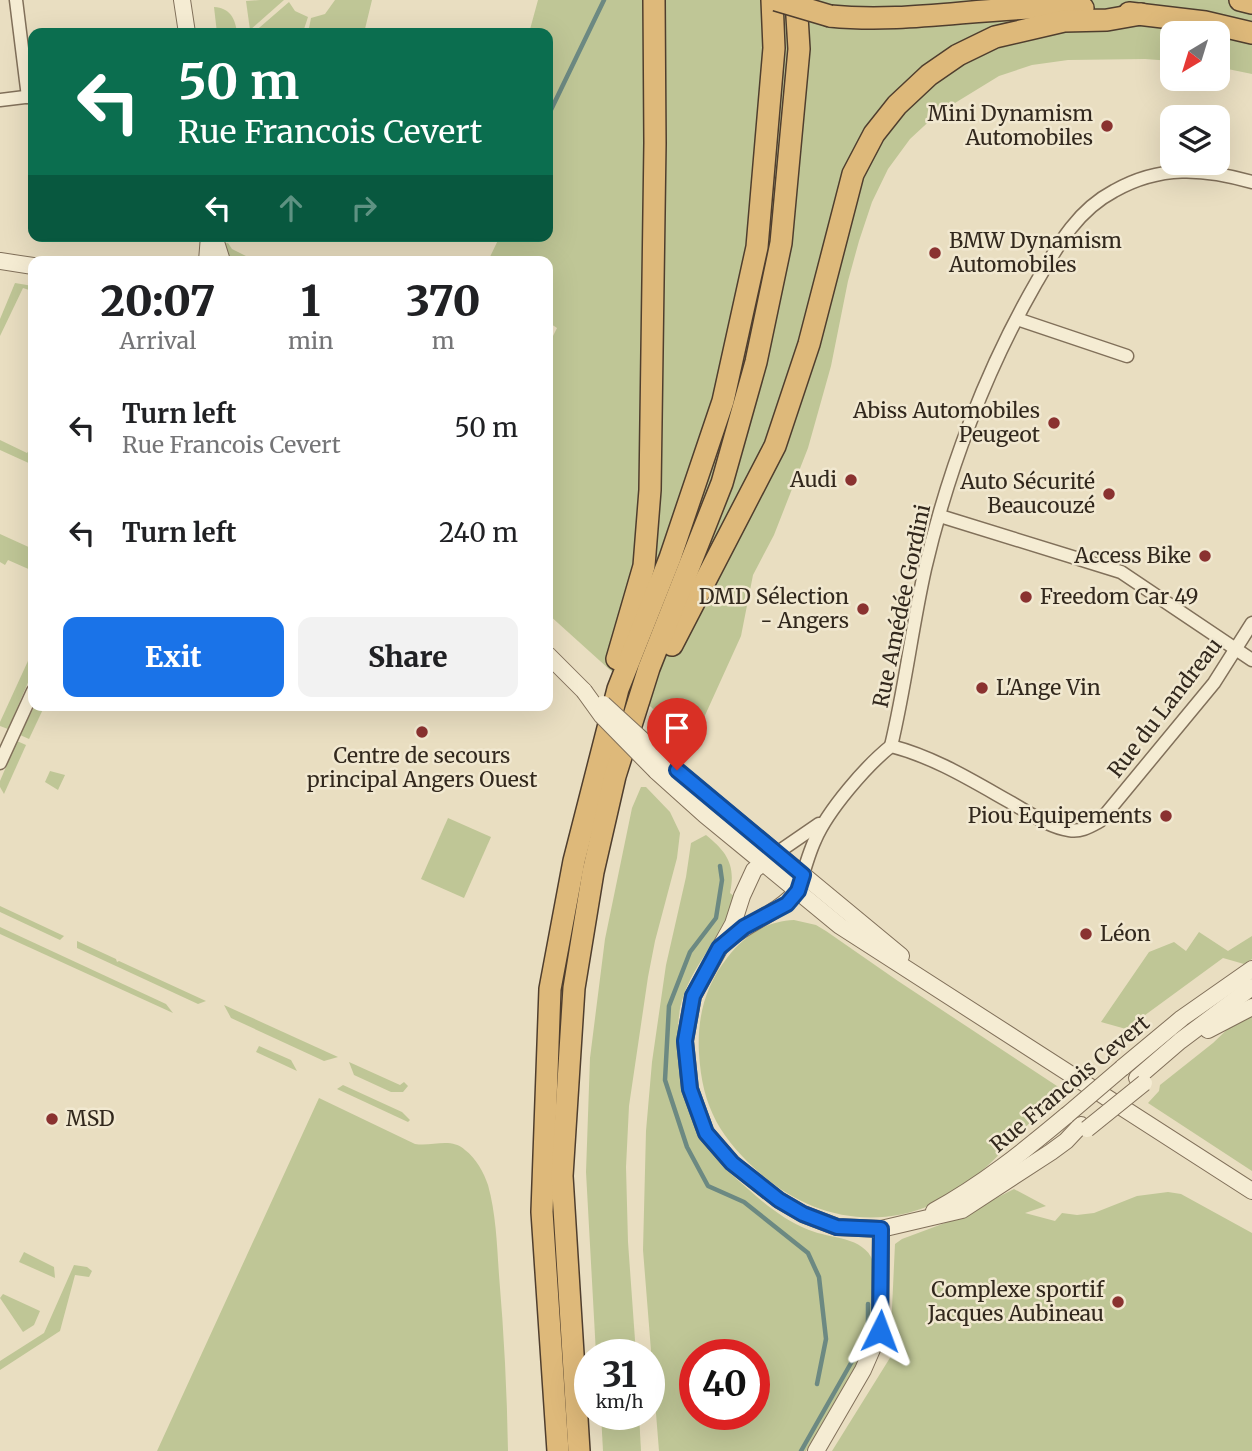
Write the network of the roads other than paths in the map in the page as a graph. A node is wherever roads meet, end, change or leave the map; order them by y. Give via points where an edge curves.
1 (16, 0) edge
2 (182, 0) edge
3 (654, 0) edge
4 (774, 0) edge
5 (796, 0) edge
6 (1240, 0) edge
7 (1252, 3) edge
8 (1141, 14) junction
9 (186, 28) edge
10 (1252, 33) edge
11 (28, 77) edge
12 (28, 96) edge
13 (0, 100) edge
14 (1252, 182) edge
15 (0, 261) edge
16 (28, 265) edge
17 (1017, 318) junction
18 (1127, 356) dead end
19 (940, 516) junction
20 (1252, 623) edge
21 (1236, 649) junction
22 (553, 660) edge
23 (1252, 660) edge
24 (618, 689) junction
25 (638, 699) junction
26 (28, 702) edge
27 (891, 746) junction
28 (0, 763) edge
29 (828, 817) junction
30 (770, 858) junction
31 (800, 883) junction
32 (719, 948) junction
33 (1252, 969) edge
34 (1252, 987) edge
35 (1252, 1007) edge
36 (1141, 1080) junction
37 (1252, 1191) edge
38 (910, 1224) junction
39 (881, 1229) junction
40 (558, 1451) edge
41 (579, 1451) edge
42 (816, 1451) edge

1 - 11 street
2 - 9 street
3 - 24 highway via 650,490 645,566 615,662
4 - 8 highway, bridge via 830,16 896,18 1077,7
4 - 24 highway via 757,247 723,401 670,558
5 - 25 highway via 799,49 781,243 756,362 722,482
6 - 7 highway
8 - 10 highway
8 - 25 highway via 1064,21 995,37 929,75 874,134 853,174 809,345 775,446 658,680
12 - 13 street
14 - 17 street, Rue Amédée Gordini via 1184,170 1146,176 1113,191 1083,213 1060,242
15 - 16 street
17 - 18 street
17 - 19 street, Rue Amédée Gordini via 963,441
19 - 21 street via 1121,572
19 - 27 street, Rue Amédée Gordini
20 - 21 street, Rue du Landreau
21 - 23 street
21 - 27 street, Rue du Landreau via 1214,683 1100,821 1083,830 1047,823 919,753
22 - 30 street, bridge via 607,707 659,765
24 - 40 highway via 574,861 550,989 542,1212
25 - 41 highway via 593,872 574,988 562,1176
26 - 28 street
27 - 29 street
29 - 30 street
29 - 31 street
30 - 31 street
30 - 32 street, Rue Francois Cevert via 754,870
31 - 32 street, Rue Francois Cevert via 787,904 744,927
31 - 37 street via 841,926
32 - 39 street, Rue Francois Cevert via 693,996 685,1041 690,1089 706,1133 732,1163 803,1214 837,1227
33 - 38 street, Rue Francois Cevert, bridge via 1182,1018 1013,1160
34 - 36 street, Rue Francois Cevert via 1180,1041
35 - 36 street via 1205,1033
36 - 38 street, Rue Francois Cevert, bridge via 1066,1141 962,1210
38 - 39 street, Rue Francois Cevert
39 - 42 street via 880,1331

